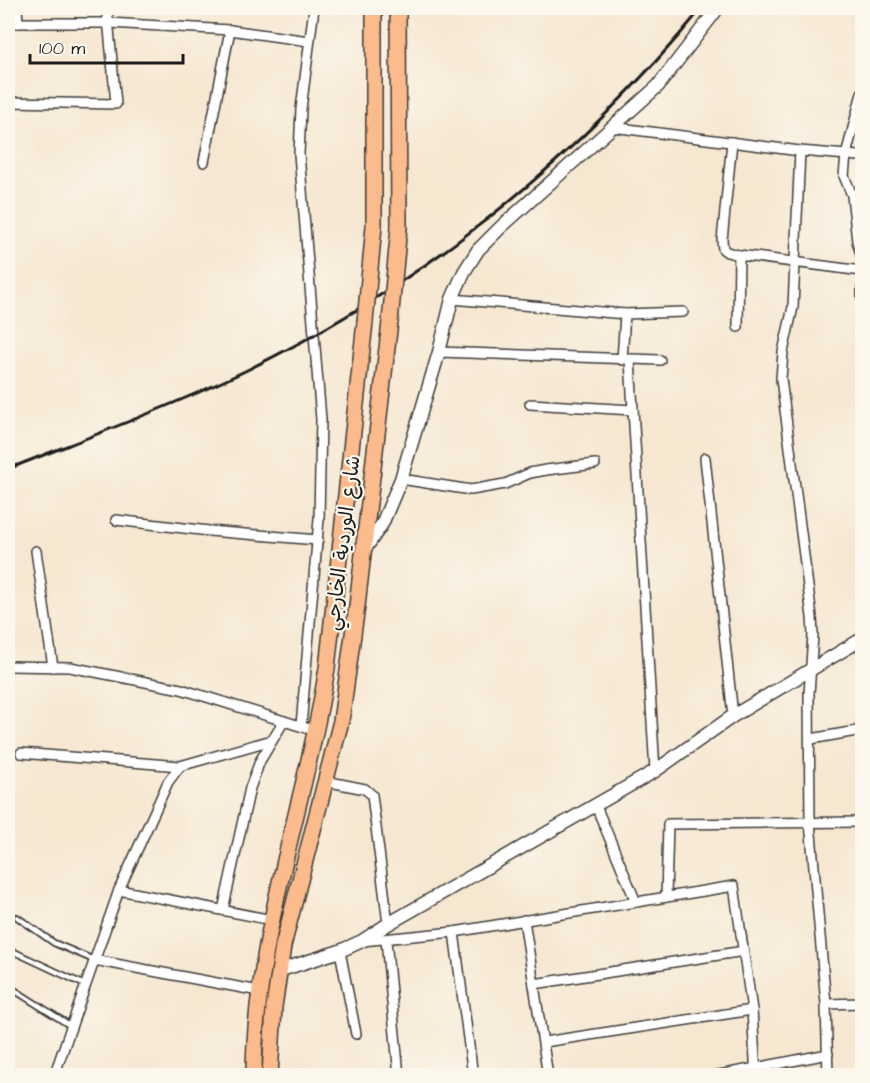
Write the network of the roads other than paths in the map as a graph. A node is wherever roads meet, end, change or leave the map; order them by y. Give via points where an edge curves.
1 (17, 8) edge
2 (107, 8) edge
3 (314, 8) edge
4 (374, 8) edge
5 (398, 8) edge
6 (718, 8) edge
7 (8, 23) edge
8 (18, 23) junction
9 (109, 23) junction
10 (230, 30) junction
11 (309, 41) junction
12 (862, 93) edge
13 (8, 102) edge
14 (612, 127) junction
15 (732, 142) junction
16 (800, 151) junction
17 (846, 154) junction
18 (859, 156) dead end
19 (204, 162) dead end
20 (739, 255) junction
21 (862, 258) edge
22 (794, 261) junction
23 (862, 271) edge
24 (862, 288) edge
25 (452, 299) junction
26 (862, 299) edge
27 (683, 312) dead end
28 (626, 314) junction
29 (738, 327) dead end
30 (439, 352) junction
31 (626, 360) junction
32 (660, 360) dead end
33 (530, 404) dead end
34 (633, 410) junction
35 (705, 458) dead end
36 (595, 464) dead end
37 (402, 478) junction
38 (116, 520) dead end
39 (318, 540) junction
40 (36, 551) dead end
41 (363, 552) junction
42 (862, 639) edge
43 (8, 666) edge
44 (53, 667) junction
45 (810, 669) junction
46 (320, 712) junction
47 (733, 716) junction
48 (284, 721) junction
49 (341, 721) junction
50 (309, 728) junction
51 (862, 730) edge
52 (811, 739) junction
53 (272, 740) junction
54 (21, 753) dead end
55 (309, 760) junction
56 (180, 766) junction
57 (655, 771) junction
58 (326, 777) junction
59 (596, 806) junction
60 (810, 822) junction
61 (862, 822) edge
62 (118, 890) junction
63 (666, 897) junction
64 (636, 902) junction
65 (223, 910) junction
66 (17, 917) dead end
67 (272, 920) junction
68 (524, 920) junction
69 (388, 924) junction
70 (454, 932) junction
71 (386, 940) junction
72 (362, 941) junction
73 (8, 949) edge
74 (340, 951) junction
75 (744, 951) junction
76 (94, 960) junction
77 (278, 971) junction
78 (534, 984) junction
79 (86, 985) junction
80 (8, 986) edge
81 (259, 991) junction
82 (862, 1003) edge
83 (826, 1004) junction
84 (752, 1010) junction
85 (71, 1026) junction
86 (356, 1034) dead end
87 (544, 1042) junction
88 (828, 1054) junction
89 (756, 1072) edge
90 (54, 1076) edge
91 (254, 1076) edge
92 (270, 1076) edge
93 (399, 1076) edge
94 (473, 1076) edge
95 (548, 1076) edge
96 (714, 1076) edge
97 (828, 1076) edge

1 - 8 street
2 - 9 street
3 - 11 street
4 - 46 main road, شارع الوردية الخارجي, bridge via 374,226
5 - 41 main road, شارع الوردية الخارجي, bridge via 399,227
6 - 14 street via 658,86
7 - 8 street
8 - 9 street
9 - 10 street
9 - 13 street via 116,104
10 - 11 street
10 - 19 street
11 - 39 street via 299,154 321,419
12 - 17 street
14 - 15 street
14 - 25 street via 478,250
15 - 16 street
15 - 20 street via 721,245 727,252
16 - 17 street
16 - 22 street
17 - 18 street
17 - 21 street via 844,176 855,206
20 - 22 street
20 - 29 street
22 - 23 street
22 - 45 street via 791,319 781,379 812,617
24 - 26 street
25 - 28 street
25 - 30 street
27 - 28 street
28 - 31 street
30 - 31 street
30 - 37 street
31 - 32 street
31 - 34 street
33 - 34 street
34 - 57 street
35 - 47 street
36 - 37 street via 530,473 504,484 471,490
37 - 41 street via 382,524
38 - 39 street
39 - 50 street
40 - 44 street
41 - 49 main road, شارع الوردية الخارجي
42 - 45 street
43 - 44 street
44 - 48 street via 181,689
45 - 47 street
45 - 52 street
46 - 49 main road via 321,726 326,729
46 - 50 main road, شارع الوردية الخارجي
47 - 57 street
48 - 50 street
48 - 53 street
49 - 58 main road, شارع الوردية الخارجي
50 - 55 main road, شارع الوردية الخارجي
51 - 52 street
52 - 60 street
53 - 56 street
53 - 65 street via 250,788
54 - 56 street
55 - 58 main road via 321,756
55 - 67 main road, شارع الوردية الخارجي
56 - 62 street via 159,799
57 - 59 street
58 - 69 street via 365,789 372,795
58 - 77 main road, شارع الوردية الخارجي
59 - 64 street
59 - 69 street
60 - 61 street
60 - 63 street via 668,824
60 - 83 street
62 - 65 street
62 - 76 street
63 - 64 street
63 - 75 street via 734,886
64 - 68 street
65 - 67 street
66 - 76 lane via 54,943
67 - 81 main road, شارع الوردية الخارجي
68 - 70 street
68 - 78 street
69 - 72 street
70 - 71 street
70 - 94 street
71 - 72 street
71 - 93 street
72 - 74 street
73 - 79 lane
74 - 77 street
74 - 86 street
75 - 78 street
75 - 84 street
76 - 79 street
76 - 81 street
77 - 92 main road, شارع الوردية الخارجي
78 - 87 street
79 - 85 street
80 - 85 lane
81 - 91 main road, شارع الوردية الخارجي
82 - 83 street
83 - 88 street
84 - 87 street
84 - 89 street
85 - 90 street
87 - 95 street
88 - 89 street
88 - 97 street
89 - 96 street

